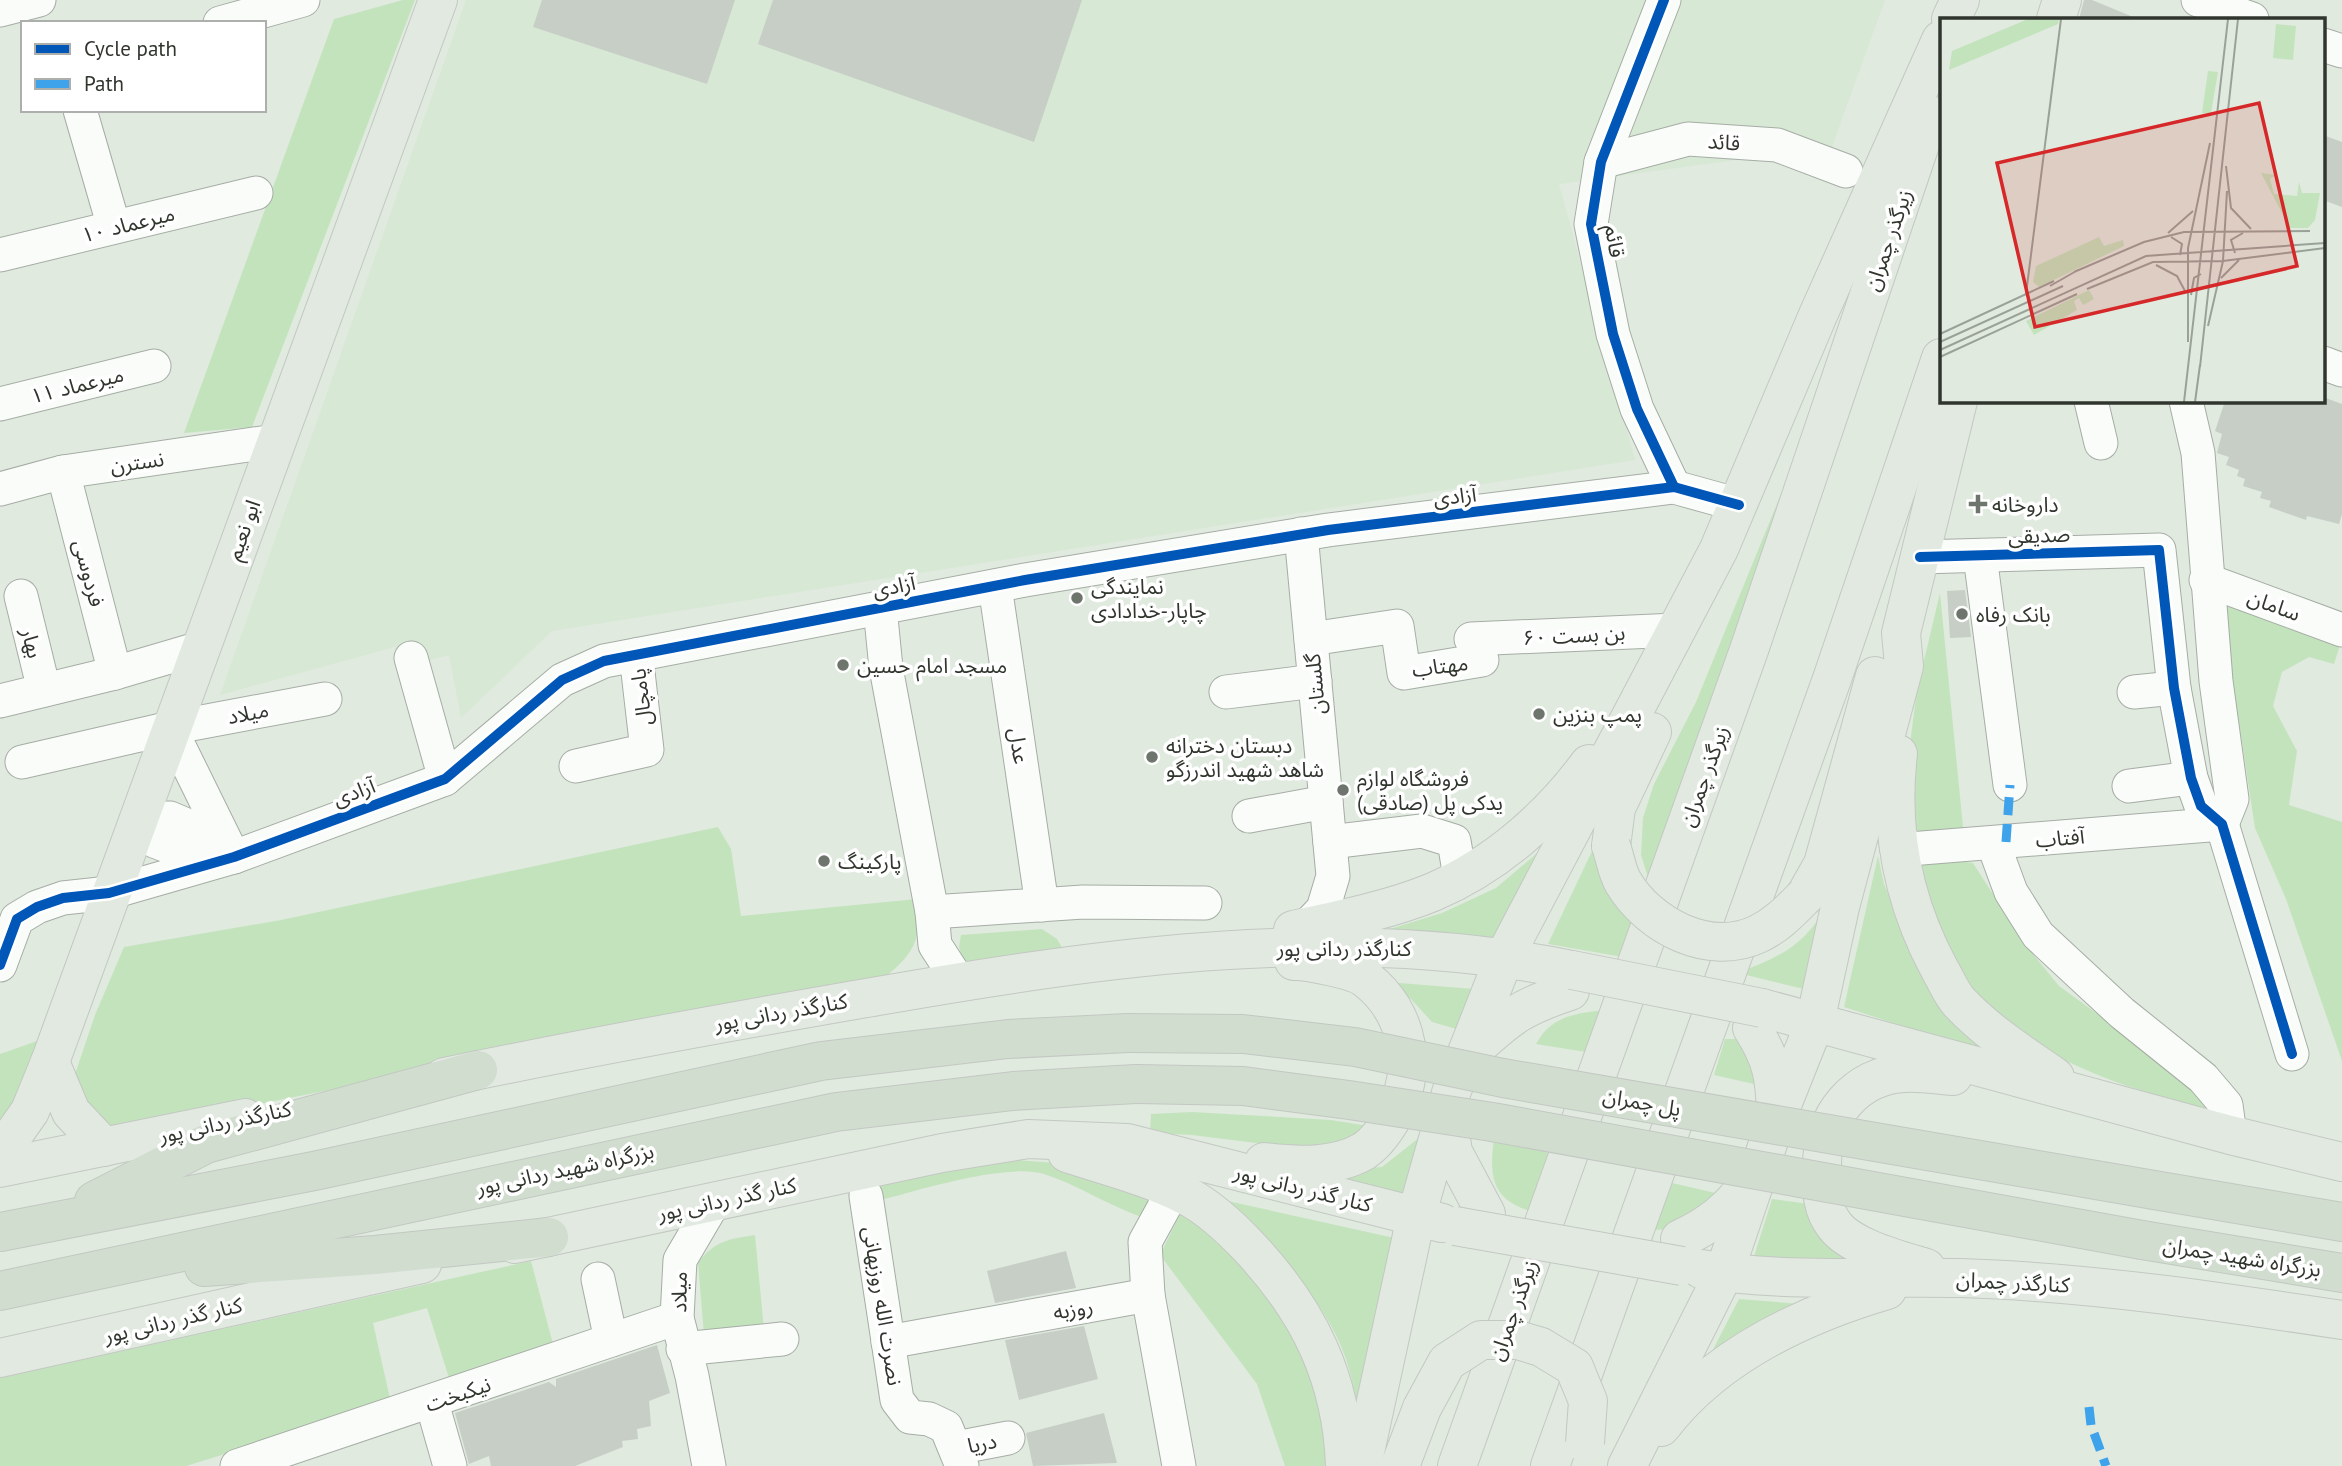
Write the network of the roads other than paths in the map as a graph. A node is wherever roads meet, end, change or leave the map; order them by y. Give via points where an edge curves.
1 (40, 0) edge
2 (48, 0) edge
3 (303, 0) edge
4 (438, 0) edge
5 (1664, 0) edge
6 (1959, 0) edge
7 (1969, 0) edge
8 (2062, 0) edge
9 (2198, 0) edge
10 (0, 10) edge
11 (1951, 18) edge
12 (1963, 18) edge
13 (2056, 18) edge
14 (2249, 18) edge
15 (53, 21) edge
16 (227, 21) edge
17 (1940, 42) edge
18 (2324, 45) edge
19 (2342, 51) edge
20 (1940, 86) edge
21 (81, 112) edge
22 (1601, 162) junction
23 (1846, 171) dead end
24 (256, 193) dead end
25 (114, 227) junction
26 (0, 255) edge
27 (1940, 361) edge
28 (2324, 363) edge
29 (154, 366) dead end
30 (2342, 370) edge
31 (1958, 402) edge
32 (2091, 402) edge
33 (2186, 402) edge
34 (0, 404) edge
35 (275, 441) junction
36 (2101, 443) dead end
37 (62, 472) junction
38 (1674, 486) junction
39 (0, 489) edge
40 (1739, 505) junction
41 (1301, 534) junction
42 (1980, 556) junction
43 (1920, 557) junction
44 (2206, 580) junction
45 (995, 586) junction
46 (21, 596) dead end
47 (880, 608) junction
48 (1677, 630) junction
49 (2342, 630) edge
50 (1901, 633) junction
51 (1311, 639) junction
52 (200, 648) junction
53 (1477, 650) joint
54 (636, 655) junction
55 (411, 658) dead end
56 (115, 673) junction
57 (1315, 681) junction
58 (1648, 686) junction
59 (2174, 688) junction
60 (44, 690) junction
61 (1226, 692) dead end
62 (1895, 692) junction
63 (2134, 692) dead end
64 (325, 699) dead end
65 (0, 701) edge
66 (170, 728) junction
67 (22, 762) dead end
68 (576, 766) dead end
69 (2190, 778) junction
70 (444, 779) junction
71 (2010, 785) dead end
72 (2129, 786) dead end
73 (1326, 802) junction
74 (1249, 816) dead end
75 (137, 819) junction
76 (2222, 824) junction
77 (1330, 842) junction
78 (1993, 843) junction
79 (1898, 850) junction
80 (234, 857) junction
81 (1334, 876) junction
82 (1460, 877) junction
83 (109, 893) junction
84 (1206, 903) dead end
85 (1042, 905) junction
86 (932, 912) junction
87 (1368, 912) junction
88 (1306, 927) junction
89 (935, 945) junction
90 (2, 946) edge
91 (1505, 956) junction
92 (1094, 960) junction
93 (1571, 981) junction
94 (960, 982) junction
95 (915, 989) junction
96 (1757, 1018) junction
97 (1815, 1022) junction
98 (2292, 1054) dead end
99 (1464, 1058) junction
100 (50, 1062) junction
101 (478, 1070) junction
102 (2080, 1094) junction
103 (1447, 1107) junction
104 (1776, 1120) junction
105 (2230, 1135) junction
106 (1028, 1139) junction
107 (1127, 1143) junction
108 (104, 1147) junction
109 (0, 1154) edge
110 (2342, 1162) edge
111 (1761, 1166) junction
112 (0, 1168) edge
113 (1173, 1191) junction
114 (866, 1196) dead end
115 (714, 1202) junction
116 (1416, 1217) junction
117 (55, 1220) junction
118 (1470, 1220) junction
119 (2342, 1222) edge
120 (0, 1232) edge
121 (549, 1237) junction
122 (2142, 1240) joint
123 (1681, 1252) junction
124 (1724, 1273) junction
125 (2342, 1273) edge
126 (66, 1277) junction
127 (1961, 1278) junction
128 (598, 1279) dead end
129 (0, 1291) edge
130 (1148, 1296) junction
131 (2342, 1320) edge
132 (680, 1333) junction
133 (782, 1339) dead end
134 (611, 1340) junction
135 (888, 1342) junction
136 (0, 1357) edge
137 (432, 1403) junction
138 (1008, 1438) dead end
139 (1581, 1455) edge
140 (959, 1457) edge
141 (237, 1466) edge
142 (450, 1466) edge
143 (709, 1466) edge
144 (1179, 1466) edge
145 (1345, 1466) edge
146 (1362, 1466) edge
147 (1400, 1466) edge
148 (1457, 1466) edge
149 (1550, 1466) edge
150 (1627, 1466) edge
151 (1632, 1466) edge

1 - 10 street
2 - 15 street
3 - 16 street
4 - 35 main road, ابو نعیم
5 - 22 street, قائم
6 - 11 main road
7 - 12 main road
8 - 13 main road
9 - 14 street
17 - 40 main road
18 - 19 street
20 - 148 main road, زیرگذر چمران via 1749,650
21 - 25 street
22 - 23 street, قائد via 1688,139 1777,145
22 - 38 street, قائم via 1591,224 1614,334 1637,409
24 - 25 street, میرعماد ۱۰
25 - 26 street, میرعماد ۱۰
27 - 149 main road via 1828,692
28 - 30 street
29 - 34 street, میرعماد ۱۱
31 - 43 main road
32 - 36 street
33 - 44 street via 2197,453
35 - 37 street, نسترن
35 - 52 main road, ابو نعیم
37 - 39 street, نسترن
37 - 56 street, فردوسی
38 - 40 street, آزادی
38 - 41 street, آزادی
40 - 48 main road
40 - 50 main road, bridge via 1691,652 1616,808 1611,846 1621,880 1640,906 1667,927 1700,940 1756,935 1782,919 1805,896 1823,864 1880,660
41 - 45 street, آزادی
41 - 51 street, گلستان
42 - 43 street, صدیقی
42 - 59 street, صدیقی via 2159,551
42 - 71 street
43 - 50 main road
44 - 49 street, سامان
44 - 76 street via 2232,799
45 - 47 street, آزادی
45 - 85 street, عدل
46 - 60 street, بهار
47 - 54 street, آزادی
47 - 86 street via 886,668
48 - 53 street, بن بست ۶۰
48 - 58 main road
50 - 62 main road via 1904,666
51 - 53 street, مهتاب via 1397,626 1404,673
51 - 57 street, گلستان
52 - 56 street
52 - 66 main road, ابو نعیم
54 - 68 street, پامچال via 647,750
54 - 70 street, آزادی via 604,661 562,680
55 - 70 street
56 - 60 street
57 - 61 street
57 - 73 street, گلستان
58 - 82 main road via 1566,794 1512,846
58 - 91 main road
59 - 63 street
59 - 69 street
60 - 65 street
62 - 79 main road via 1900,727 1893,794
62 - 97 main road
64 - 66 street, میلاد
66 - 67 street, میلاد
66 - 75 main road, ابو نعیم
66 - 80 street
69 - 72 street
69 - 76 street via 2201,806
70 - 80 street, آزادی
73 - 74 street
73 - 77 street, گلستان
75 - 80 street via 170,818 217,838
75 - 83 main road, ابو نعیم
76 - 78 street, آفتاب
76 - 98 street
77 - 81 street, گلستان
77 - 82 street via 1422,831 1454,841
78 - 79 street, آفتاب
78 - 105 street via 2011,892 2038,935 2122,1013 2203,1078 2226,1105
79 - 102 main road via 1909,900 1956,1000 1987,1030
80 - 83 street, آزادی
81 - 87 street via 1348,897
81 - 88 street via 1323,909
82 - 87 main road via 1434,891
83 - 90 street, آزادی via 63,898 37,907 17,919
83 - 100 main road, ابو نعیم
84 - 85 street
85 - 86 street
86 - 89 street
87 - 88 main road
88 - 92 main road
89 - 94 street
89 - 95 street
91 - 92 main road, کنارگذر ردانی پور via 1324,944
91 - 93 main road, کنارگذر ردانی پور
91 - 99 main road
92 - 94 main road, کنارگذر ردانی پور
92 - 107 main road via 1306,961 1365,978 1395,1007 1409,1049 1404,1098 1384,1132 1364,1150 1332,1162 1293,1166
93 - 96 main road, bridge via 1640,983 1680,991
93 - 99 main road via 1507,1019
94 - 95 main road, کنارگذر ردانی پور
95 - 101 main road, کنارگذر ردانی پور
96 - 97 main road
96 - 104 main road via 1774,1077
97 - 102 main road
97 - 104 main road
99 - 103 main road
100 - 108 main road via 71,1112
100 - 109 main road, ابو نعیم via 30,1111
101 - 108 main road, کنارگذر ردانی پور
101 - 117 highway via 206,1144
102 - 105 main road
102 - 127 main road via 1963,1076 1903,1073 1861,1086 1836,1109 1822,1148 1821,1188 1821,1201 1836,1228 1876,1253
103 - 116 main road
103 - 118 main road
104 - 111 main road
105 - 110 main road
106 - 107 main road, کنار گذر ردانی پور
106 - 113 main road
106 - 115 main road, کنار گذر ردانی پور
107 - 116 main road, کنار گذر ردانی پور
108 - 112 main road, کنارگذر ردانی پور
111 - 123 main road via 1733,1204
111 - 124 main road
113 - 130 street via 1145,1242
113 - 145 main road via 1230,1227 1270,1269 1304,1315 1328,1367 1344,1430
114 - 135 street, نصرت الله روزبهانی
115 - 121 main road, کنار گذر ردانی پور
115 - 132 street, میلاد via 680,1260
116 - 118 main road, کنار گذر ردانی پور
116 - 146 main road
117 - 119 highway, پل چمران, bridge via 314,1171 821,1061 1008,1039 1128,1033 1243,1034 1355,1047 1503,1078
117 - 120 highway
118 - 123 main road, کنار گذر ردانی پور, bridge via 1544,1242 1608,1254
121 - 126 highway via 375,1255
121 - 136 main road, کنار گذر ردانی پور
122 - 125 highway, بزرگراه شهید چمران
122 - 126 highway, بزرگراه شهید ردانی پور, bridge via 1492,1122 1243,1086 1136,1084 1013,1091 836,1112
123 - 124 main road, کنارگذر چمران
124 - 127 main road, کنارگذر چمران via 1847,1280
124 - 150 main road
126 - 129 highway, بزرگراه شهید ردانی پور
127 - 131 main road, کنارگذر چمران via 2113,1288
127 - 151 main road via 1891,1289 1809,1316 1713,1373 1680,1403
128 - 134 street
130 - 135 street, روزبه
130 - 144 street
132 - 133 street
132 - 134 street, نیکبخت
132 - 143 street, میلاد
134 - 137 street, نیکبخت
135 - 140 street, نصرت الله روزبهانی via 897,1400 910,1417 946,1427
137 - 141 street, نیکبخت
137 - 142 street
138 - 140 street, دریا
139 - 147 main road, bridge via 1588,1401 1574,1367 1541,1347 1518,1340 1481,1339 1447,1362 1422,1408

